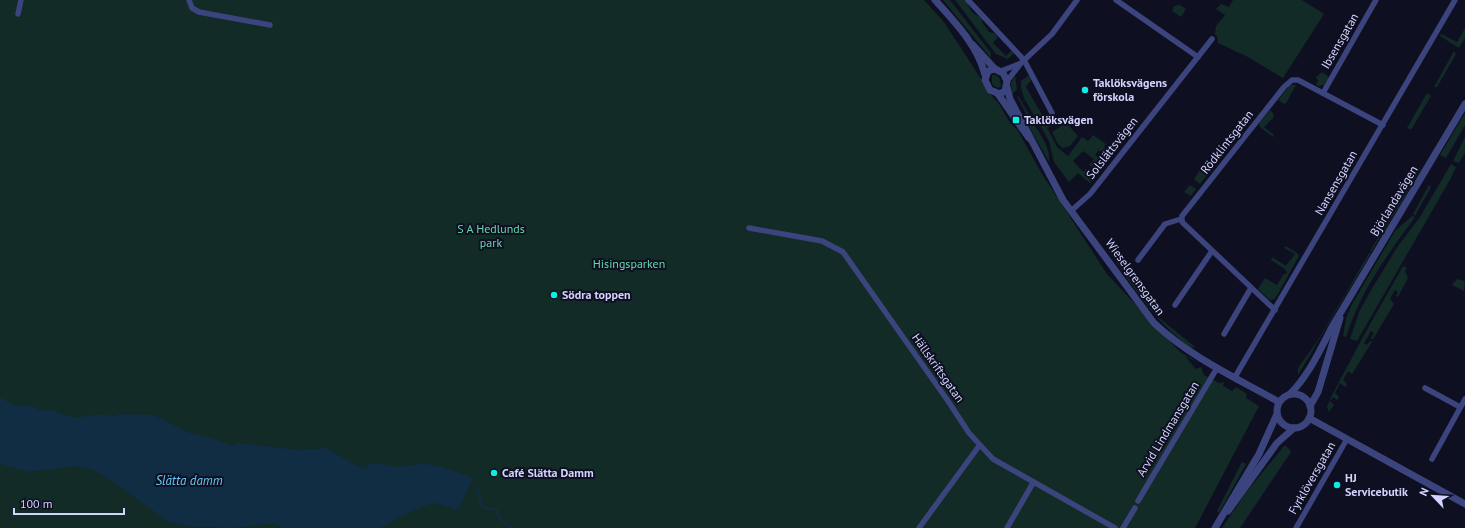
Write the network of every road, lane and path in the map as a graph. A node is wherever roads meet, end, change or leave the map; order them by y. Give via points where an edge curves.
1 (21, 0) edge
2 (189, 0) edge
3 (935, 0) edge
4 (968, 0) edge
5 (1077, 0) edge
6 (1116, 0) edge
7 (1376, 0) edge
8 (1455, 0) edge
9 (18, 14) dead end
10 (270, 25) dead end
11 (1212, 39) dead end
12 (972, 44) junction
13 (1198, 57) junction
14 (1023, 62) junction
15 (998, 70) junction
16 (985, 75) junction
17 (1007, 84) junction
18 (1323, 92) junction
19 (998, 94) junction
20 (1465, 104) edge
21 (1052, 113) dead end
22 (1382, 125) junction
23 (1030, 139) junction
24 (1071, 212) junction
25 (1181, 219) junction
26 (749, 228) dead end
27 (1212, 251) junction
28 (1138, 260) dead end
29 (1252, 288) junction
30 (1175, 305) dead end
31 (1275, 310) junction
32 (1343, 310) junction
33 (1224, 334) dead end
34 (1218, 368) junction
35 (1235, 377) junction
36 (1426, 388) dead end
37 (1290, 394) junction
38 (1465, 399) edge
39 (1279, 402) junction
40 (1310, 406) junction
41 (1460, 408) junction
42 (1277, 414) junction
43 (1309, 418) junction
44 (1294, 428) junction
45 (1347, 439) junction
46 (979, 446) junction
47 (1432, 459) dead end
48 (1033, 483) junction
49 (1138, 501) dead end
50 (1465, 504) edge
51 (1135, 508) dead end
52 (1223, 515) junction
53 (919, 528) edge
54 (1007, 528) edge
55 (1115, 528) edge
56 (1122, 528) edge
57 (1215, 528) edge
58 (1296, 528) edge

1 - 9 street
2 - 10 street via 190,6 199,12
3 - 12 street, Wieselgrensgatan
4 - 14 street
5 - 14 street via 1052,34
6 - 13 street
7 - 18 street, Ibsensgatan
8 - 22 street, Nansensgatan
11 - 13 street, Solslättsvägen
12 - 15 street, Wieselgrensgatan
12 - 16 street, Wieselgrensgatan
13 - 24 street, Solslättsvägen via 1093,190
14 - 15 street
14 - 17 street
14 - 21 street
15 - 16 street via 990,70
15 - 17 street, Wieselgrensgatan
16 - 19 street, Wieselgrensgatan via 987,87
17 - 19 street via 1003,93
17 - 23 street, Wieselgrensgatan via 1010,99 1027,128
18 - 22 street
18 - 25 street, Rödklintsgatan via 1298,80 1292,80 1284,87
19 - 23 street, Wieselgrensgatan
20 - 32 street, Björlandavägen
22 - 31 street, Nansensgatan
23 - 24 street, Wieselgrensgatan
24 - 34 street, Wieselgrensgatan via 1102,250 1154,323 1181,346
25 - 27 street
25 - 28 street, Rödklintsgatan via 1165,224
26 - 46 street, Hällskriftsgatan via 822,241 846,255
27 - 29 street
27 - 30 street
29 - 31 street
29 - 33 street
31 - 35 street, Nansensgatan
32 - 37 street, Björlandavägen via 1312,364
32 - 40 street, Björlandavägen via 1318,392
34 - 35 street, Wieselgrensgatan
34 - 49 street, Arvid Lindmansgatan
35 - 39 street, Wieselgrensgatan
36 - 41 street
37 - 39 street, Björlandavägen
37 - 40 street via 1301,395
38 - 41 street
39 - 42 street
40 - 43 street, Björlandavägen
41 - 47 street
42 - 44 street via 1282,423
42 - 52 street via 1259,454
43 - 44 street
43 - 45 street
44 - 52 street via 1277,443
45 - 50 street
45 - 58 street, Fyrklöversgatan
46 - 48 street, Hällskriftsgatan via 993,459
46 - 53 street
48 - 54 street
48 - 55 street, Hällskriftsgatan
51 - 56 street
52 - 57 street

